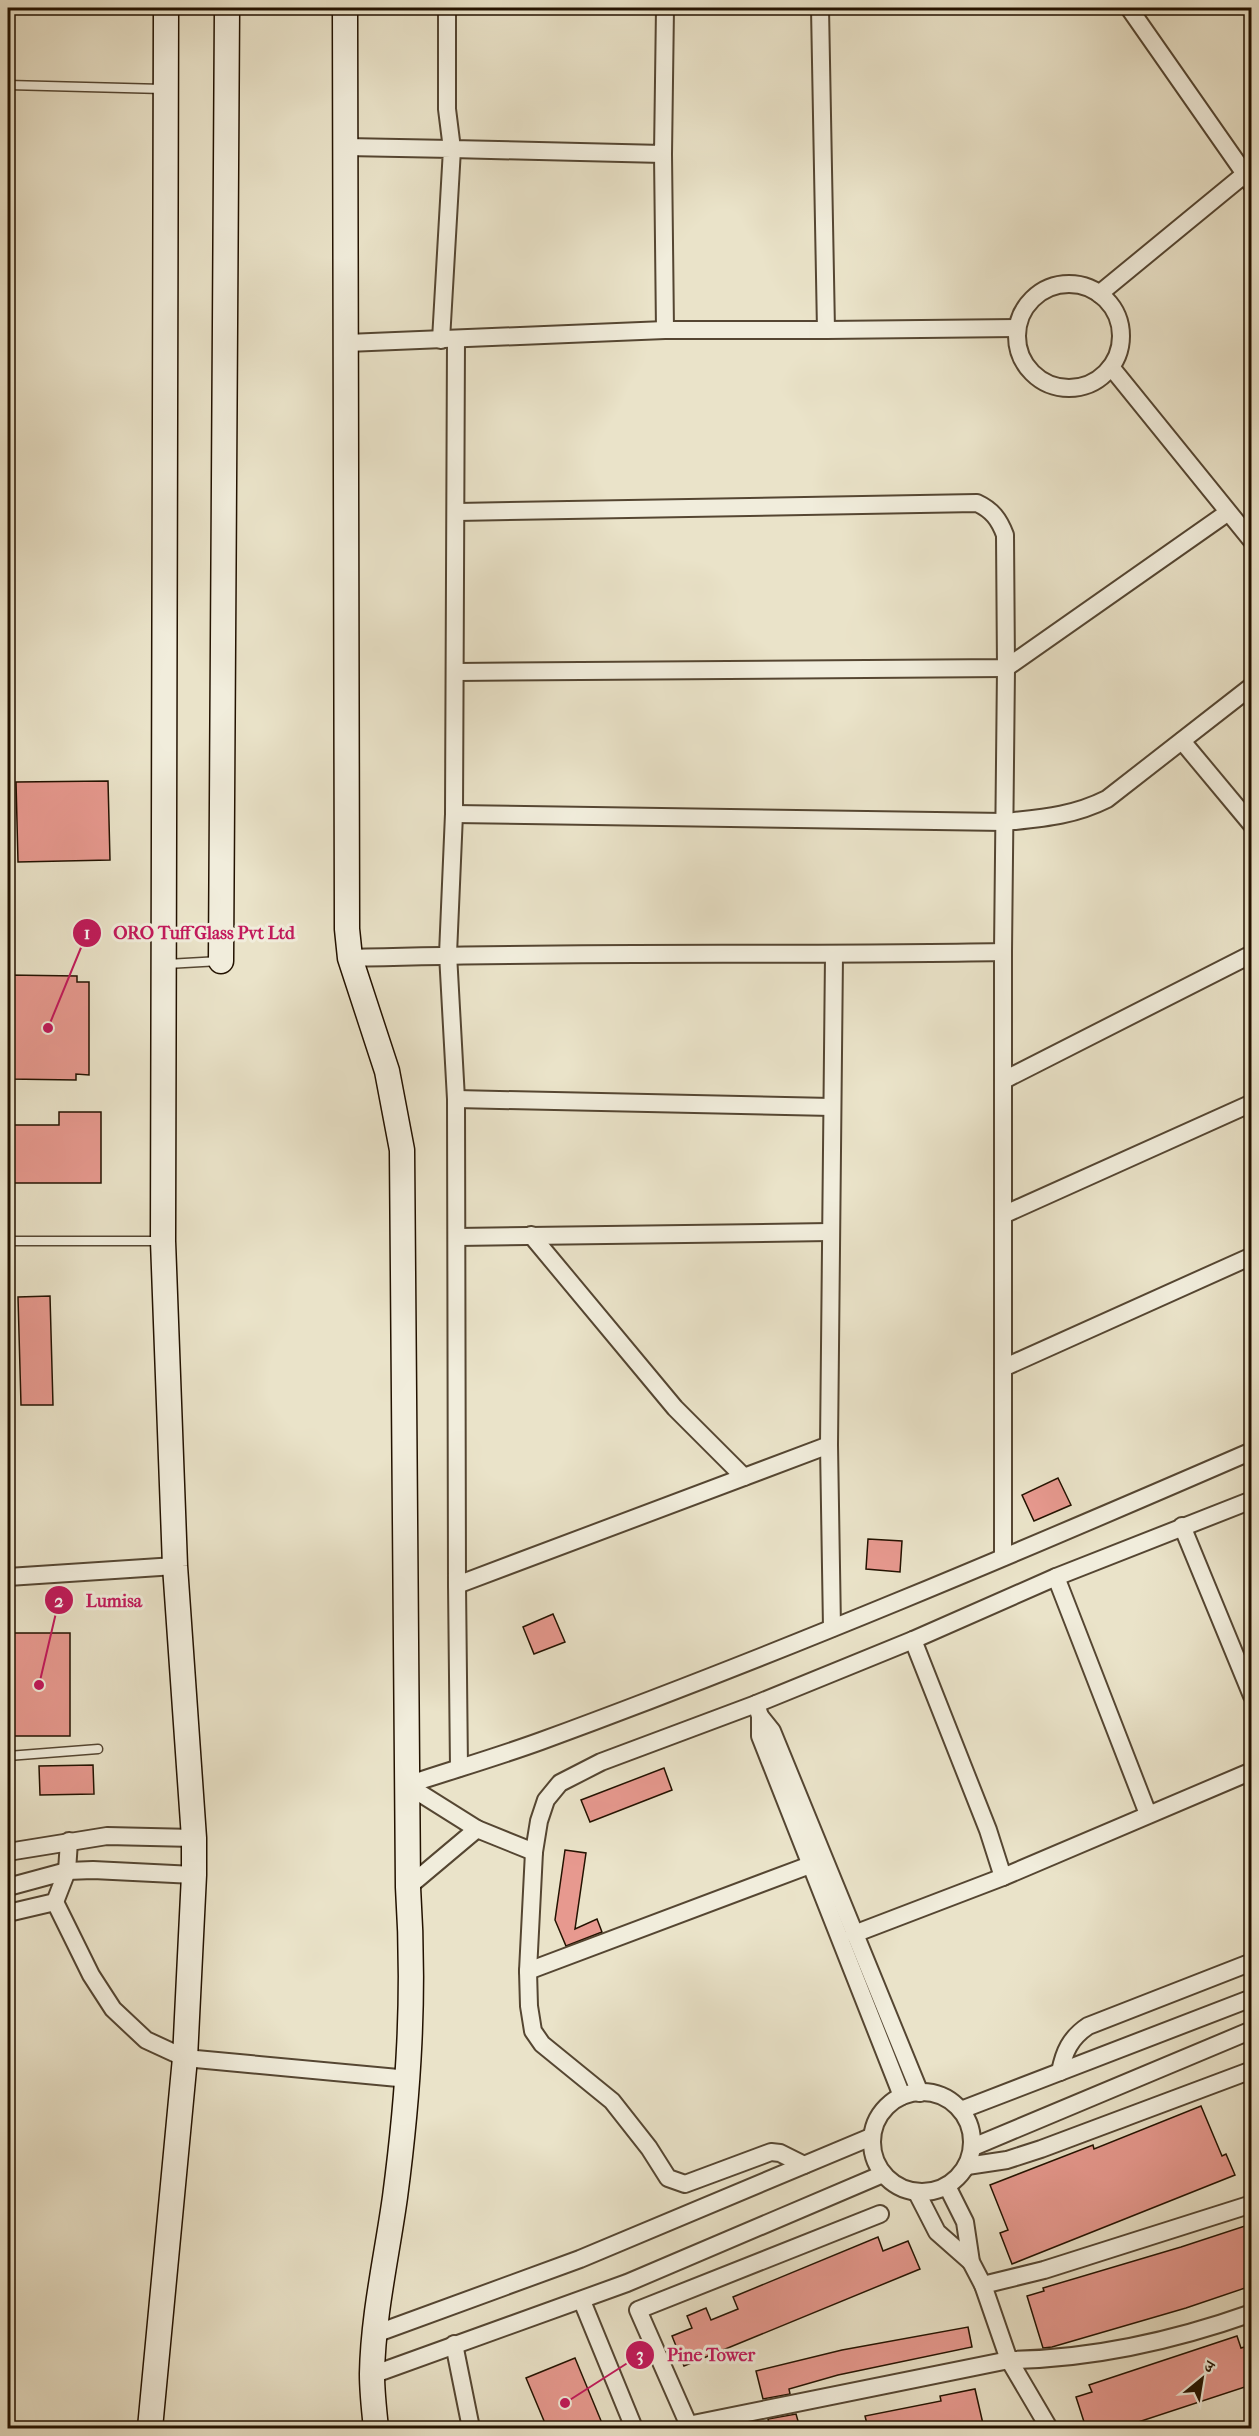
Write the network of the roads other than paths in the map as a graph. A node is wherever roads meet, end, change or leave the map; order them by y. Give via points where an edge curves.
1 (166, 8) edge
2 (227, 8) edge
3 (345, 8) edge
4 (447, 8) edge
5 (665, 8) edge
6 (820, 8) edge
7 (1130, 8) edge
8 (8, 85) edge
9 (166, 89) junction
10 (346, 147) junction
11 (452, 149) junction
12 (663, 154) junction
13 (1249, 176) edge
14 (1099, 294) junction
15 (1017, 328) junction
16 (665, 330) junction
17 (826, 330) junction
18 (449, 340) junction
19 (347, 343) junction
20 (1111, 367) junction
21 (457, 512) junction
22 (1227, 513) junction
23 (1251, 541) edge
24 (1006, 668) junction
25 (456, 672) junction
26 (1251, 686) edge
27 (1182, 741) junction
28 (454, 814) junction
29 (1005, 822) junction
30 (1251, 825) edge
31 (1003, 952) junction
32 (448, 954) junction
33 (1251, 954) edge
34 (834, 955) junction
35 (350, 958) junction
36 (221, 961) joint
37 (163, 964) junction
38 (1004, 1080) junction
39 (456, 1099) junction
40 (1251, 1103) edge
41 (832, 1107) junction
42 (1003, 1215) junction
43 (830, 1232) junction
44 (531, 1235) junction
45 (457, 1237) junction
46 (162, 1240) junction
47 (8, 1241) edge
48 (1251, 1256) edge
49 (1003, 1368) junction
50 (829, 1445) junction
51 (1251, 1451) edge
52 (744, 1477) junction
53 (1251, 1500) edge
54 (1182, 1526) junction
55 (1003, 1557) junction
56 (175, 1566) junction
57 (8, 1577) edge
58 (1056, 1577) junction
59 (457, 1585) junction
60 (832, 1628) junction
61 (913, 1640) junction
62 (1251, 1696) edge
63 (758, 1710) junction
64 (98, 1749) dead end
65 (8, 1756) edge
66 (459, 1768) junction
67 (1251, 1771) edge
68 (407, 1785) junction
69 (1148, 1814) junction
70 (477, 1829) junction
71 (194, 1838) junction
72 (69, 1841) junction
73 (8, 1852) edge
74 (534, 1852) junction
75 (810, 1865) junction
76 (67, 1871) junction
77 (194, 1875) junction
78 (1004, 1877) junction
79 (8, 1887) edge
80 (408, 1887) junction
81 (56, 1902) junction
82 (8, 1913) edge
83 (854, 1934) junction
84 (1251, 1962) edge
85 (528, 1971) junction
86 (1251, 1998) edge
87 (1251, 2030) edge
88 (184, 2058) junction
89 (1251, 2070) edge
90 (1060, 2072) junction
91 (409, 2079) junction
92 (920, 2093) junction
93 (902, 2096) junction
94 (962, 2110) junction
95 (871, 2137) junction
96 (973, 2147) junction
97 (804, 2165) junction
98 (967, 2166) junction
99 (883, 2174) junction
100 (947, 2186) junction
101 (917, 2193) junction
102 (1251, 2204) edge
103 (880, 2214) dead end
104 (971, 2262) junction
105 (983, 2285) junction
106 (582, 2301) junction
107 (1251, 2313) edge
108 (375, 2334) junction
109 (454, 2344) junction
110 (1009, 2360) junction
111 (372, 2374) junction
112 (689, 2427) edge
113 (150, 2428) edge
114 (375, 2428) edge
115 (471, 2428) edge
116 (634, 2428) edge
117 (1049, 2428) edge

1 - 9 main road
2 - 36 main road
3 - 10 main road
4 - 11 street via 447,109
5 - 12 street
6 - 17 street
7 - 13 street
8 - 9 lane
9 - 37 main road
10 - 11 street
10 - 19 main road
11 - 12 street
11 - 18 street
12 - 16 street
13 - 14 street
14 - 15 street via 1080,285 1059,285 1039,293 1024,308
14 - 20 street via 1114,309 1121,328 1120,349
15 - 17 street
15 - 20 street via 1017,348 1025,366 1040,380 1058,388 1078,388 1097,381
16 - 17 street
16 - 18 street
18 - 19 street
18 - 21 street
19 - 35 main road
20 - 22 street
21 - 24 street via 977,502 990,509 1005,535
21 - 25 street
22 - 23 street
22 - 24 street
24 - 25 street
24 - 29 street
25 - 28 street
26 - 27 street
27 - 29 street via 1107,799 1087,809
27 - 30 street
28 - 29 street
28 - 32 street
29 - 31 street
31 - 34 street
31 - 38 street
32 - 34 street
32 - 35 street
32 - 39 street
33 - 38 street
34 - 41 street
35 - 68 main road via 387,1071 402,1150
36 - 37 lane
37 - 46 main road
38 - 42 street
39 - 41 street
39 - 45 street
40 - 42 street
41 - 43 street
42 - 49 street
43 - 44 street
43 - 50 street
44 - 45 street
44 - 52 street via 675,1408
45 - 59 street
46 - 47 lane
46 - 56 main road
48 - 49 street
49 - 55 street
50 - 52 street
50 - 60 street
51 - 55 street
52 - 59 street
53 - 54 street
54 - 58 street
54 - 62 street
55 - 60 street
56 - 57 street
56 - 71 main road
58 - 61 street
58 - 69 street
59 - 66 street
60 - 66 street via 551,1737
61 - 63 street
61 - 78 street
63 - 74 street via 601,1762 560,1783 546,1800
63 - 75 street via 760,1736
63 - 83 street via 772,1731
64 - 65 lane
66 - 68 street
67 - 69 street
68 - 70 street
68 - 80 main road
69 - 78 street
70 - 74 street
70 - 80 street
71 - 72 street via 107,1836
71 - 77 main road
72 - 73 street
72 - 76 street
74 - 85 street
75 - 85 street
75 - 93 street
76 - 77 street
76 - 79 street
76 - 81 street
77 - 88 main road
78 - 83 street
80 - 91 main road via 412,1947
81 - 82 street
81 - 88 street via 91,1975 113,2009 146,2040
83 - 92 street
84 - 90 street via 1088,2026 1070,2042
85 - 97 street via 532,2031 542,2044 612,2101 668,2178 685,2184 771,2152
86 - 90 street
87 - 96 street
88 - 91 street
88 - 113 main road
89 - 98 street via 1041,2149 1007,2160
90 - 94 street
91 - 108 main road
92 - 93 street
92 - 94 street via 946,2097
93 - 95 street via 877,2118
94 - 96 street via 971,2127
95 - 97 street
95 - 99 street via 874,2157
96 - 98 street
97 - 108 street via 580,2259
98 - 100 street
99 - 101 street via 898,2187
99 - 106 street
100 - 101 street
100 - 104 street via 965,2222
101 - 104 street via 937,2232
102 - 105 street via 1044,2270
103 - 112 street via 638,2310
104 - 105 street
105 - 110 street
106 - 109 street
106 - 116 street
107 - 110 street via 1161,2341 1056,2359
108 - 111 main road
109 - 111 street
109 - 115 street
110 - 112 street
110 - 117 street
111 - 114 main road

